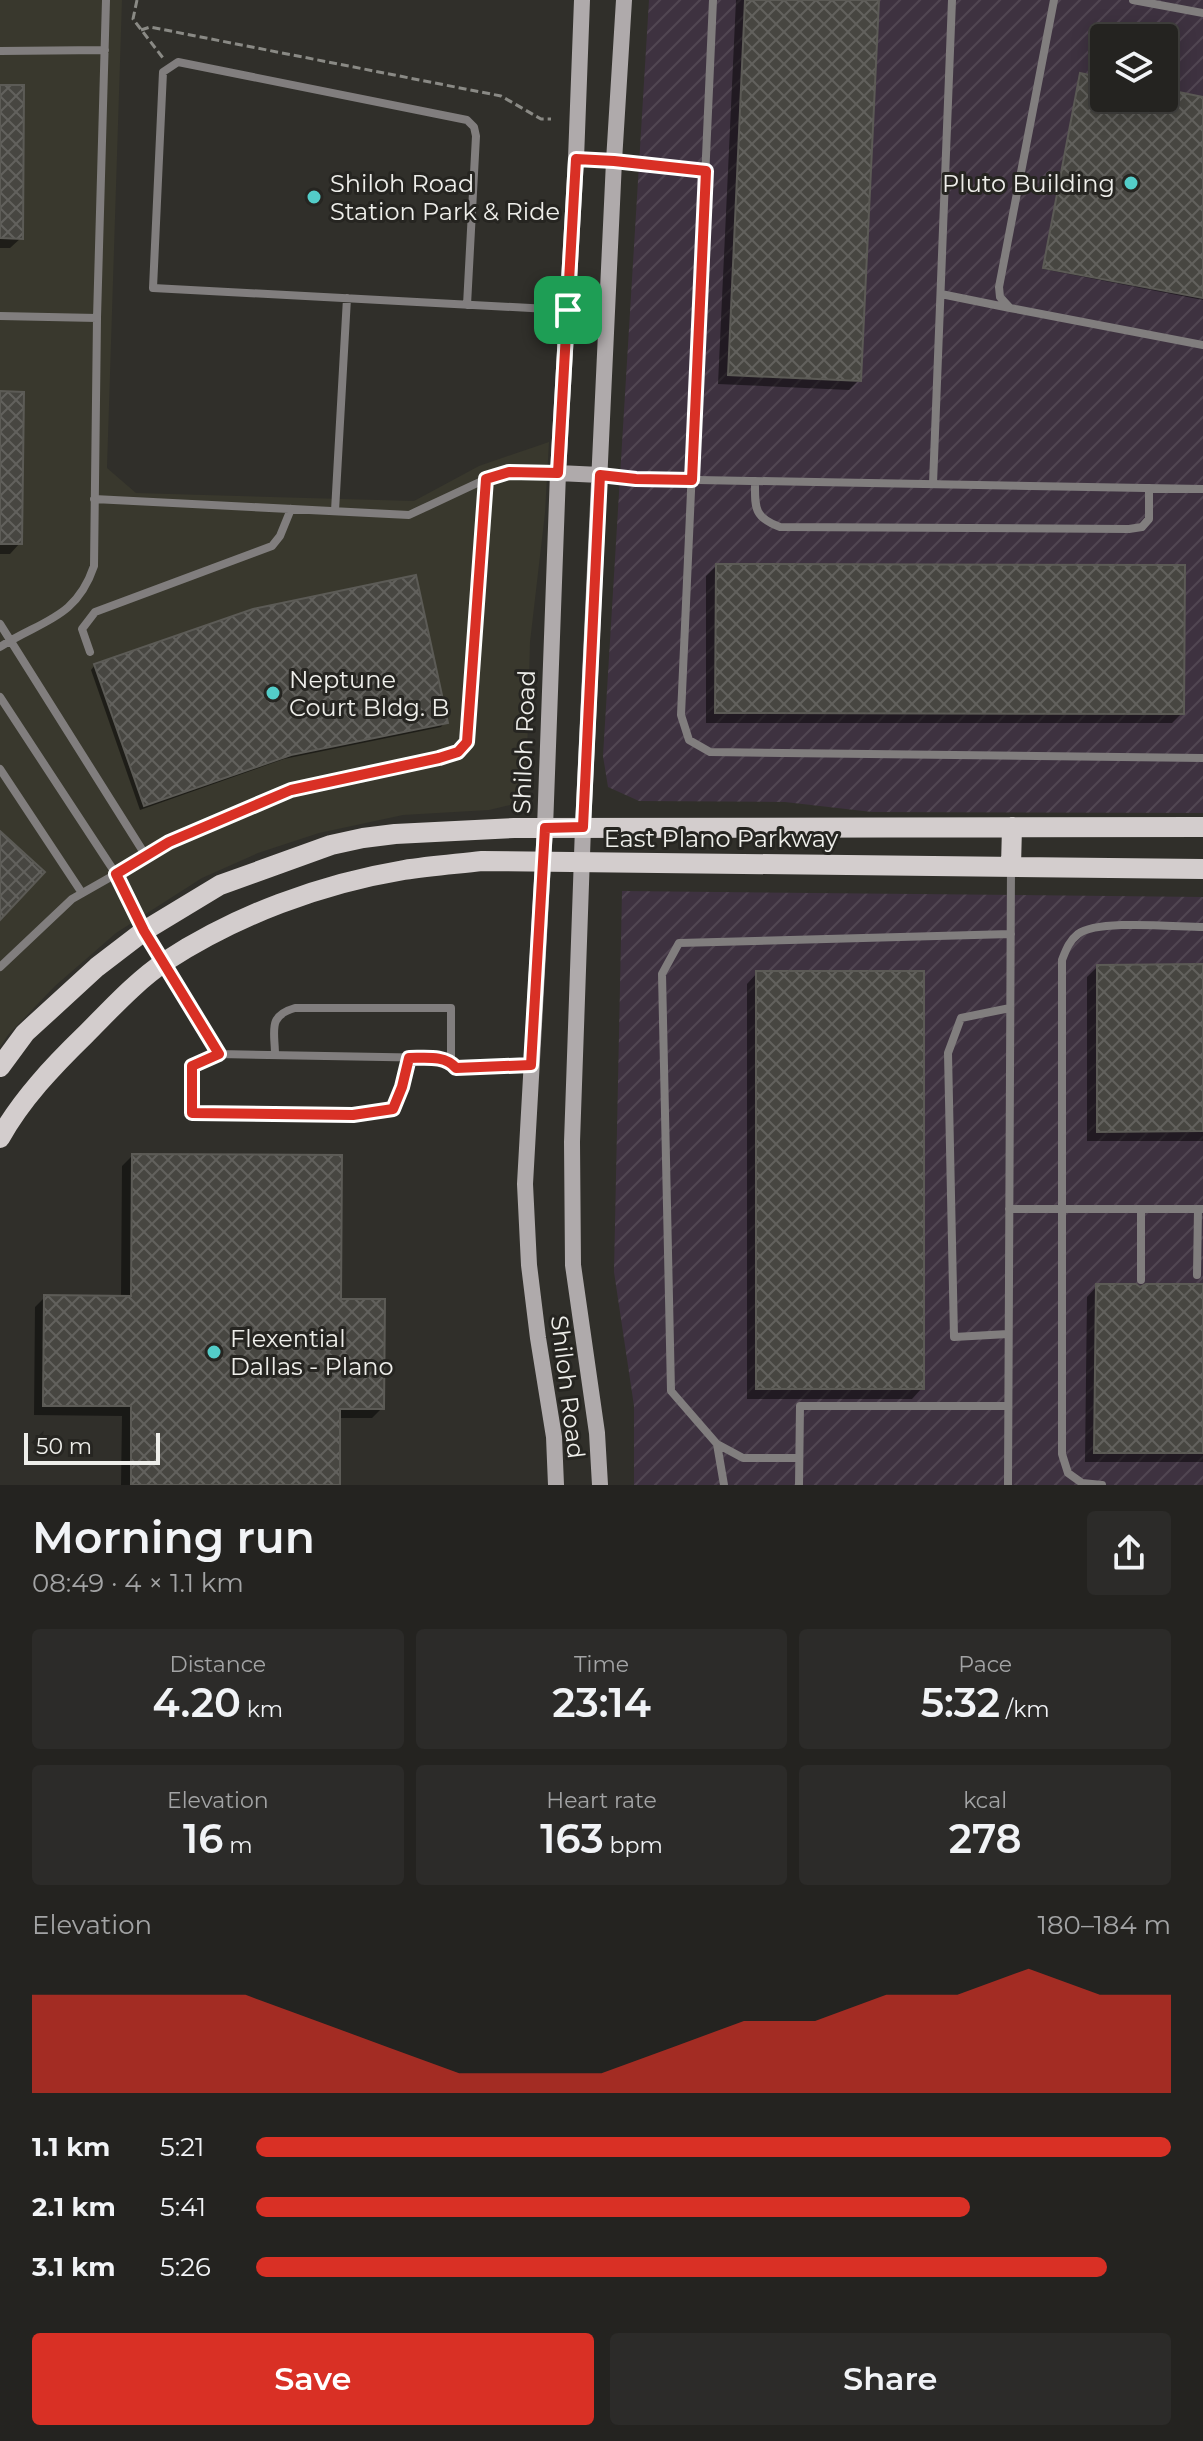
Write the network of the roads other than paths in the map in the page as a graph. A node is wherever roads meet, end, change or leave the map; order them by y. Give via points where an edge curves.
1 (106, 0) edge
2 (582, 0) edge
3 (624, 0) edge
4 (713, 0) edge
5 (952, 0) edge
6 (1054, 0) edge
7 (1133, 0) edge
8 (1203, 13) edge
9 (105, 50) junction
10 (0, 51) edge
11 (576, 159) junction
12 (614, 161) junction
13 (706, 171) junction
14 (941, 294) junction
15 (347, 298) junction
16 (467, 305) junction
17 (1010, 308) junction
18 (568, 310) junction
19 (0, 316) edge
20 (97, 318) junction
21 (1203, 345) edge
22 (558, 473) junction
23 (600, 475) junction
24 (486, 479) junction
25 (692, 480) junction
26 (755, 481) junction
27 (933, 484) junction
28 (1149, 488) junction
29 (1203, 489) edge
30 (94, 499) junction
31 (291, 509) junction
32 (335, 511) junction
33 (0, 624) edge
34 (10, 640) junction
35 (0, 647) edge
36 (90, 652) dead end
37 (0, 697) edge
38 (1203, 758) edge
39 (0, 769) edge
40 (583, 827) junction
41 (1012, 827) junction
42 (1203, 827) edge
43 (545, 828) junction
44 (146, 856) junction
45 (541, 863) junction
46 (582, 863) junction
47 (1011, 866) junction
48 (1203, 869) edge
49 (116, 874) junction
50 (82, 893) junction
51 (1203, 927) edge
52 (144, 931) junction
53 (1011, 934) junction
54 (164, 962) junction
55 (0, 967) edge
56 (1010, 1008) junction
57 (219, 1054) junction
58 (275, 1055) junction
59 (409, 1058) junction
60 (451, 1062) junction
61 (531, 1065) junction
62 (0, 1067) edge
63 (0, 1138) edge
64 (1009, 1209) junction
65 (1141, 1209) junction
66 (1201, 1209) edge
67 (1063, 1210) junction
68 (1197, 1275) dead end
69 (1141, 1280) dead end
70 (1008, 1334) junction
71 (1008, 1406) junction
72 (717, 1444) junction
73 (799, 1458) junction
74 (556, 1485) edge
75 (600, 1485) edge
76 (724, 1485) edge
77 (799, 1485) edge
78 (1008, 1485) edge
79 (1102, 1485) edge

1 - 9 lane
2 - 11 main road, Shiloh Road
3 - 12 main road, Shiloh Road
4 - 13 lane
5 - 14 lane
6 - 17 lane via 999,287
7 - 8 lane
9 - 10 lane
9 - 20 lane
11 - 12 lane
11 - 18 main road, Shiloh Road
12 - 13 lane
12 - 23 main road, Shiloh Road
13 - 25 lane
14 - 17 lane
14 - 27 lane
15 - 16 lane
15 - 16 lane via 153,288 163,72 178,62 467,120 476,136
15 - 32 lane
16 - 18 lane
17 - 21 lane
18 - 22 main road, Shiloh Road
19 - 20 lane
20 - 30 lane
22 - 23 main road
22 - 24 lane via 509,472
22 - 43 main road, Shiloh Road
23 - 25 lane
23 - 40 main road, Shiloh Road
24 - 32 lane via 409,515
24 - 44 lane via 467,742 458,752 291,790
25 - 26 lane
25 - 38 lane via 681,715 689,740 710,752
26 - 27 lane
26 - 28 lane via 755,509 766,522 780,527 1129,529 1142,527 1149,519
27 - 28 lane
28 - 29 lane
30 - 31 lane
30 - 34 lane via 94,566 87,587 62,612
31 - 32 lane
31 - 36 lane via 272,546 95,612 82,629
33 - 34 lane
34 - 35 lane
34 - 44 lane
37 - 49 lane
39 - 50 lane
40 - 41 main road, East Plano Parkway
40 - 43 main road, East Plano Parkway
40 - 46 main road, Shiloh Road
41 - 42 main road, East Plano Parkway
41 - 47 main road
43 - 45 main road, Shiloh Road
43 - 52 main road, East Plano Parkway via 395,834 331,845 220,885
44 - 49 lane
45 - 46 main road, East Plano Parkway
45 - 54 main road, East Plano Parkway via 482,861 335,885 248,916
45 - 61 main road, Shiloh Road
46 - 47 main road, East Plano Parkway
46 - 75 main road, Shiloh Road via 573,1265
47 - 48 main road, East Plano Parkway
47 - 53 lane
49 - 50 lane
49 - 52 lane
50 - 55 lane
51 - 67 lane via 1097,926 1079,933 1068,945 1061,981
52 - 54 main road
52 - 62 main road, East Plano Parkway via 25,1033
53 - 56 lane
53 - 72 lane via 679,943 662,974 671,1391
54 - 57 lane
54 - 63 main road, East Plano Parkway via 59,1060
56 - 64 lane
56 - 70 lane via 961,1018 948,1053 954,1337
57 - 58 lane
57 - 59 lane via 192,1066 192,1113 353,1115 393,1109
58 - 59 lane
58 - 60 lane via 275,1021 295,1008 451,1008
59 - 60 lane
60 - 61 lane via 456,1068
61 - 74 main road, Shiloh Road via 525,1184 529,1265
64 - 67 lane
64 - 70 lane
65 - 66 lane
65 - 67 lane
65 - 69 lane
66 - 68 lane
67 - 79 lane via 1062,1454 1068,1473 1082,1483
70 - 71 lane
71 - 73 lane via 800,1406
71 - 78 lane
72 - 73 lane via 743,1458
72 - 76 lane
73 - 77 lane

